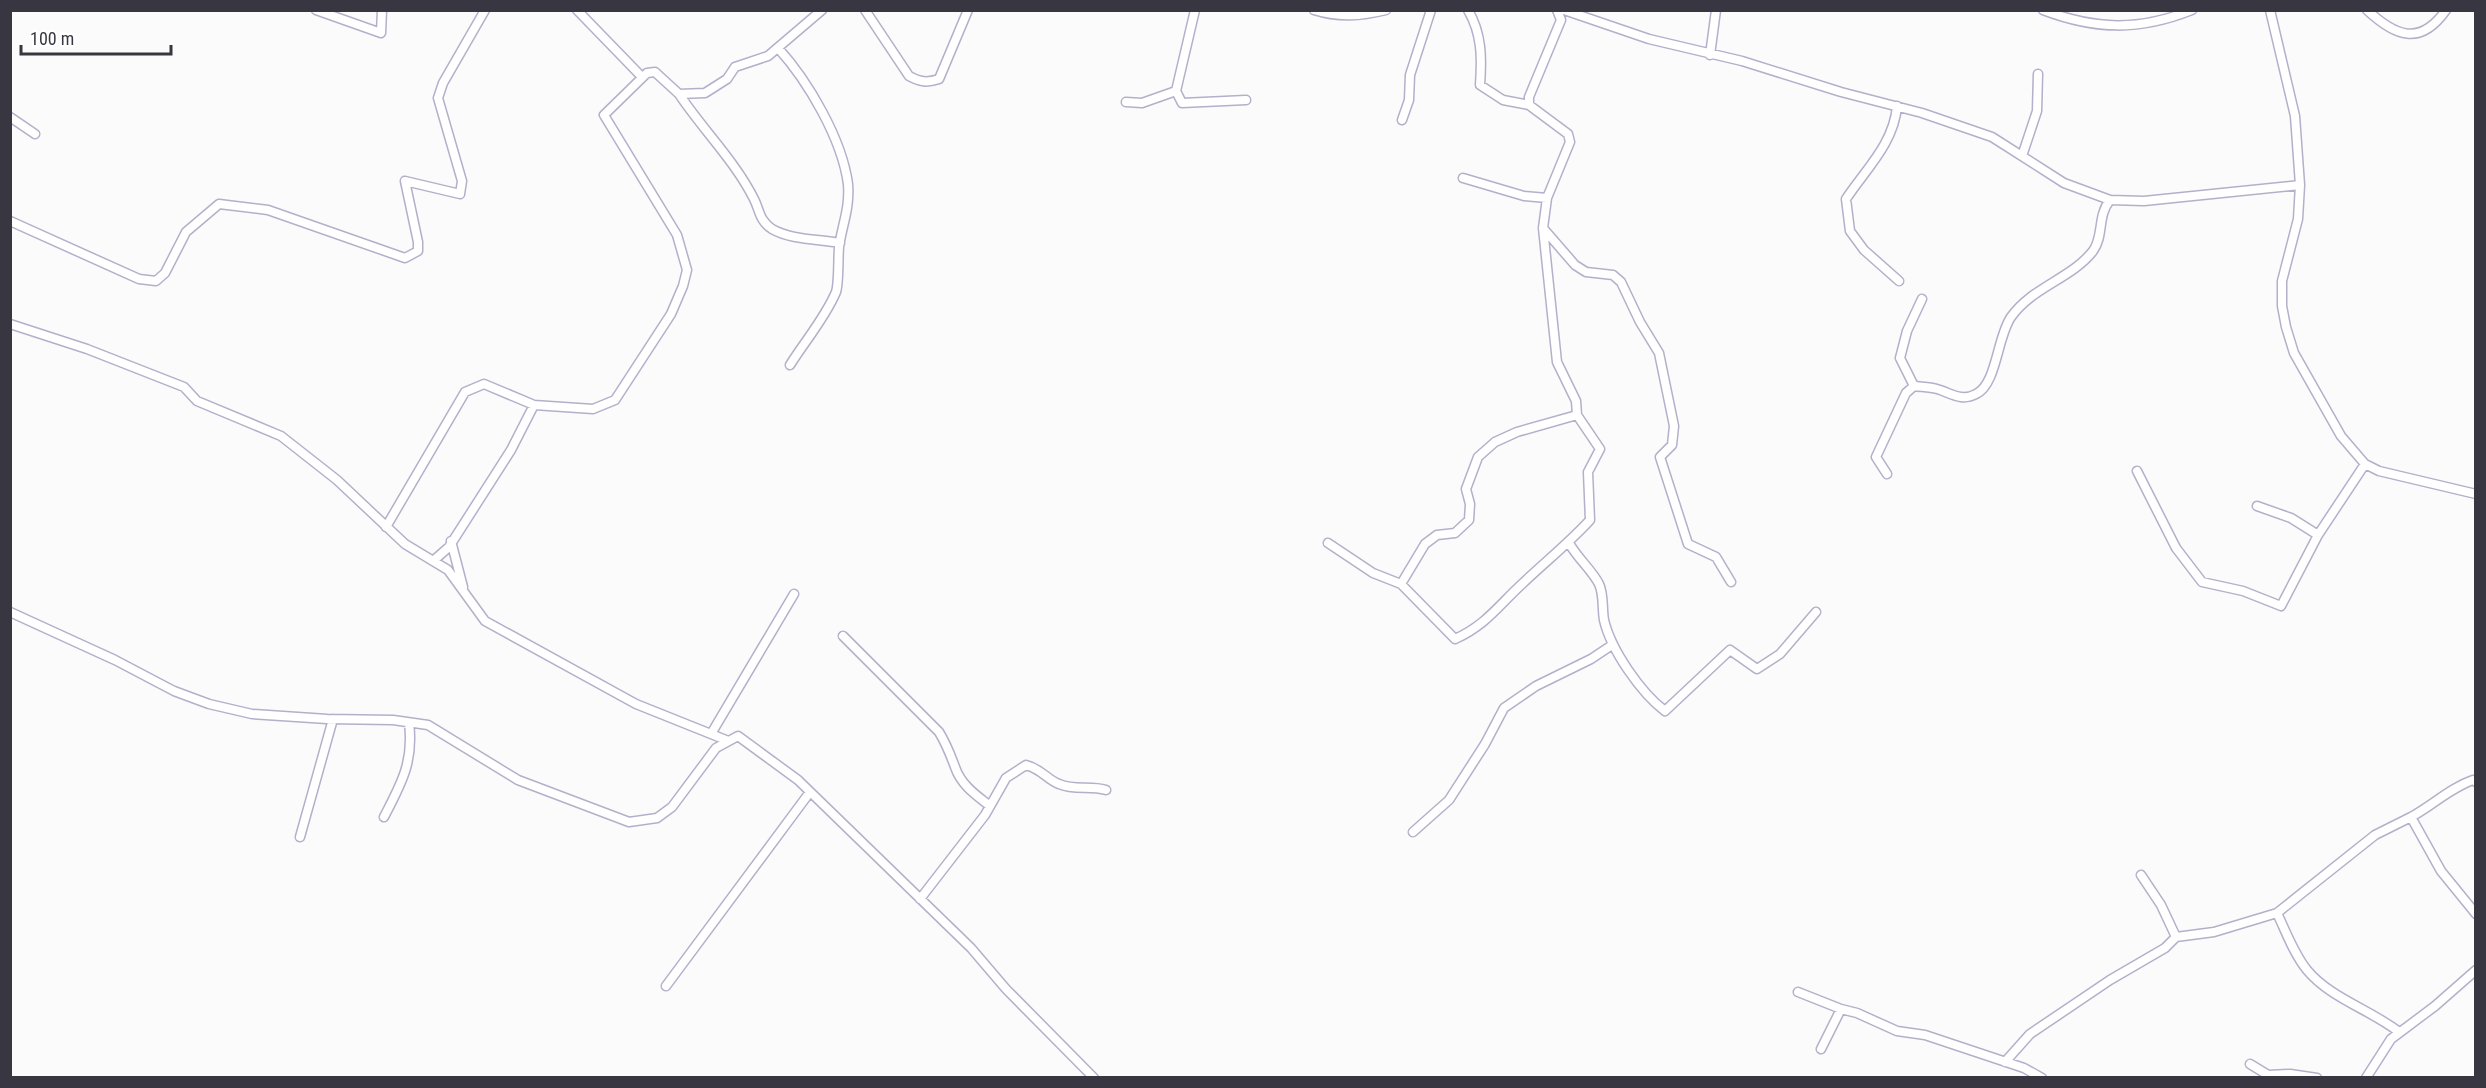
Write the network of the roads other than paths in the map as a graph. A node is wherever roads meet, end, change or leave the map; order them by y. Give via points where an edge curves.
1 (316, 10) edge
2 (382, 10) edge
3 (485, 10) edge
4 (577, 10) edge
5 (822, 10) edge
6 (866, 10) edge
7 (968, 10) edge
8 (1195, 10) edge
9 (1314, 10) edge
10 (1386, 10) edge
11 (1431, 10) edge
12 (1468, 10) edge
13 (1557, 10) edge
14 (1564, 10) edge
15 (1716, 10) edge
16 (2043, 10) edge
17 (2192, 10) edge
18 (2270, 10) edge
19 (2367, 10) edge
20 (2446, 10) edge
21 (778, 48) junction
22 (1710, 55) junction
23 (2038, 74) dead end
24 (642, 77) junction
25 (1176, 91) junction
26 (680, 94) junction
27 (1246, 100) dead end
28 (1126, 102) dead end
29 (1529, 105) junction
30 (1897, 106) junction
31 (10, 117) edge
32 (1402, 120) dead end
33 (36, 134) dead end
34 (2022, 156) junction
35 (1463, 178) dead end
36 (2300, 185) junction
37 (1547, 198) junction
38 (2110, 200) junction
39 (10, 221) edge
40 (1543, 228) junction
41 (840, 243) junction
42 (1899, 281) dead end
43 (1922, 299) dead end
44 (10, 324) edge
45 (790, 365) dead end
46 (1914, 386) junction
47 (534, 405) junction
48 (1577, 415) junction
49 (2365, 464) junction
50 (2137, 471) dead end
51 (1887, 474) dead end
52 (2475, 494) edge
53 (2257, 506) dead end
54 (386, 527) junction
55 (2318, 535) junction
56 (451, 541) junction
57 (1328, 543) dead end
58 (1569, 543) junction
59 (433, 561) junction
60 (1731, 582) dead end
61 (1401, 584) junction
62 (465, 593) junction
63 (794, 594) dead end
64 (10, 612) edge
65 (1816, 612) dead end
66 (843, 636) dead end
67 (1612, 645) junction
68 (333, 719) junction
69 (409, 723) junction
70 (711, 734) junction
71 (726, 740) junction
72 (2475, 782) edge
73 (1106, 790) dead end
74 (810, 792) junction
75 (990, 806) junction
76 (384, 817) dead end
77 (2411, 817) junction
78 (1413, 832) dead end
79 (300, 837) dead end
80 (2141, 875) dead end
81 (920, 899) junction
82 (2277, 913) junction
83 (2475, 914) edge
84 (2176, 938) junction
85 (2475, 970) edge
86 (666, 986) dead end
87 (1798, 992) dead end
88 (1841, 1009) junction
89 (2399, 1032) junction
90 (1821, 1049) dead end
91 (2005, 1062) junction
92 (2250, 1064) dead end
93 (1094, 1077) edge
94 (2042, 1077) edge
95 (2317, 1077) edge
96 (2366, 1077) edge

1 - 2 street via 381,33
3 - 39 street via 443,82 438,98 462,181 460,194 405,181 418,242 418,251 405,258 268,210 219,204 186,232 165,273 156,281 139,279
4 - 24 street
5 - 21 street
6 - 7 street via 909,76 919,82 939,79
8 - 25 street
9 - 10 street via 1360,16
11 - 32 street via 1410,75 1409,100
12 - 29 street via 1476,24 1482,59 1480,85 1503,100
13 - 29 street via 1561,20
14 - 22 street
15 - 22 street
16 - 17 street via 2074,22 2120,27 2166,21
18 - 36 street via 2295,116
19 - 20 street via 2385,27 2408,35 2427,30
21 - 26 street via 768,56 735,68 727,79 705,93
21 - 41 street via 805,80 832,134 848,183
22 - 30 street
23 - 34 street via 2037,111
24 - 26 street via 655,72
24 - 47 street via 604,115 677,235 687,270 683,286 671,314 615,400 593,409
25 - 27 street via 1182,103
25 - 28 street via 1142,103
26 - 41 street via 744,181 758,216 773,229 794,236
29 - 37 street via 1568,134 1570,142
30 - 34 street via 1992,137
30 - 42 street via 1887,143 1846,199 1850,231 1864,250
31 - 33 street
34 - 38 street via 2064,183
35 - 37 street via 1507,192
36 - 38 street via 2144,201
36 - 49 street via 2298,219 2283,280 2286,327 2294,353 2341,436
37 - 40 street
38 - 46 street via 2102,210 2094,249 2011,316 2001,336 1988,384 1976,394 1959,398
40 - 48 street via 1557,362 1576,401
40 - 60 street via 1575,265 1587,272 1613,275 1621,282 1659,354 1674,426 1672,445 1660,457 1688,544 1716,557
41 - 45 street via 837,290
43 - 46 street via 1900,357
44 - 54 street via 184,387 197,401 281,436 337,480
46 - 51 street via 1906,393 1876,458
47 - 54 street via 484,384 465,392
47 - 56 street via 511,450
48 - 58 street via 1600,449 1588,472 1590,520
48 - 61 street via 1517,432 1495,442 1478,457 1466,489 1469,520 1455,532 1437,535 1425,544
49 - 52 street via 2379,471
49 - 55 street
50 - 55 street via 2176,548 2202,582 2243,591 2281,606
53 - 55 street via 2291,518
54 - 59 street
56 - 59 street
56 - 62 street
57 - 61 street via 1373,573
58 - 61 street via 1478,628 1455,639
58 - 67 street via 1599,584
59 - 62 street via 448,570
62 - 70 street via 485,621 636,704
63 - 70 street
64 - 68 street via 209,704 252,714
65 - 67 street via 1780,654 1757,669 1730,650 1665,711 1654,703
66 - 75 street via 939,732 969,791
67 - 78 street via 1504,708 1449,800
68 - 69 street
68 - 79 street
69 - 71 street via 442,731 518,780 629,822 657,818 672,807
69 - 76 street via 412,746 402,782
70 - 71 street
71 - 74 street via 738,736 749,742
72 - 77 street via 2455,786
73 - 75 street via 1057,784 1042,770 1026,765 1006,778
74 - 81 street
74 - 86 street
75 - 81 street
77 - 82 street via 2375,835
77 - 83 street via 2441,871
80 - 84 street
81 - 93 street
82 - 84 street via 2214,932
82 - 89 street via 2307,970 2343,998
84 - 91 street via 2030,1034
85 - 89 street
87 - 88 street
88 - 90 street
88 - 91 street via 1897,1031 1925,1035
89 - 96 street via 2384,1047
91 - 94 street
92 - 95 street via 2268,1075

